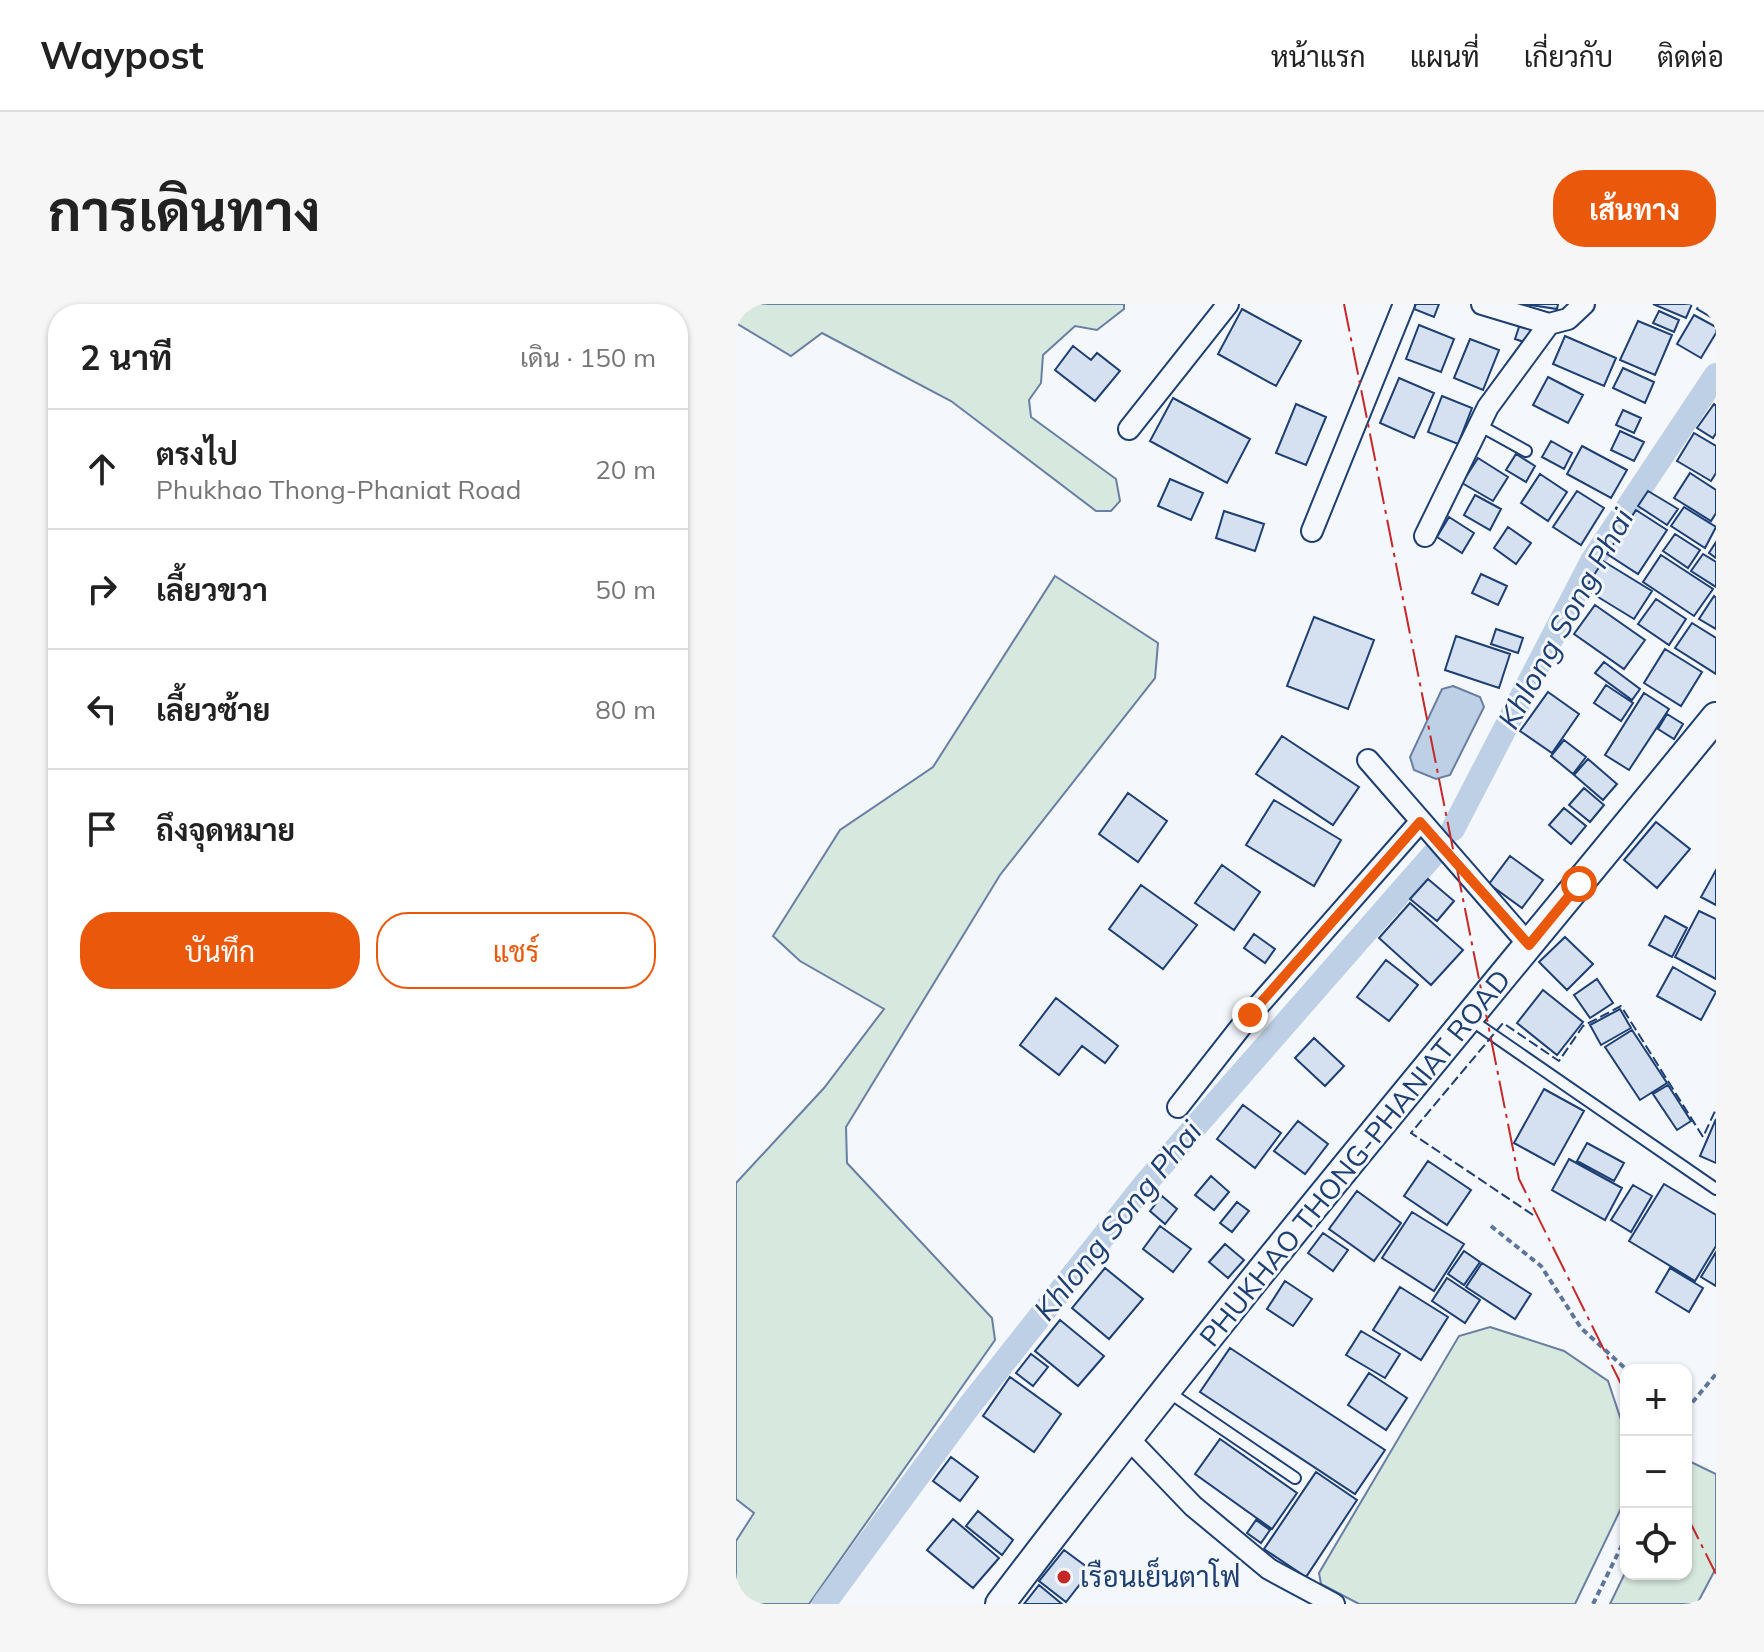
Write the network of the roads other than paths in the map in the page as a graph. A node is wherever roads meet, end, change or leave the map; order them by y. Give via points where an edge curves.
1 (1228, 304) edge
2 (1404, 304) edge
3 (1482, 304) edge
4 (1584, 304) edge
5 (1549, 324) junction
6 (1479, 425) junction
7 (1129, 429) dead end
8 (1526, 451) dead end
9 (1312, 531) dead end
10 (1425, 536) dead end
11 (1716, 717) edge
12 (1368, 760) dead end
13 (1420, 822) junction
14 (1529, 945) junction
15 (1468, 1018) junction
16 (1178, 1107) dead end
17 (1716, 1189) edge
18 (1165, 1390) junction
19 (1127, 1437) junction
20 (1295, 1478) dead end
21 (1000, 1604) edge
22 (1334, 1604) edge

1 - 7 street
2 - 9 street
3 - 5 street
4 - 5 street via 1568,319
5 - 6 street
6 - 8 lane
6 - 10 street
11 - 14 street, PHUKHAO THONG-PHANIAT ROAD
12 - 13 street
13 - 14 street
13 - 16 street via 1250,1015
14 - 15 street, PHUKHAO THONG-PHANIAT ROAD
15 - 17 lane
15 - 18 street, PHUKHAO THONG-PHANIAT ROAD
18 - 19 street, PHUKHAO THONG-PHANIAT ROAD
18 - 20 lane
19 - 21 street, PHUKHAO THONG-PHANIAT ROAD
19 - 22 street via 1193,1506 1269,1569

